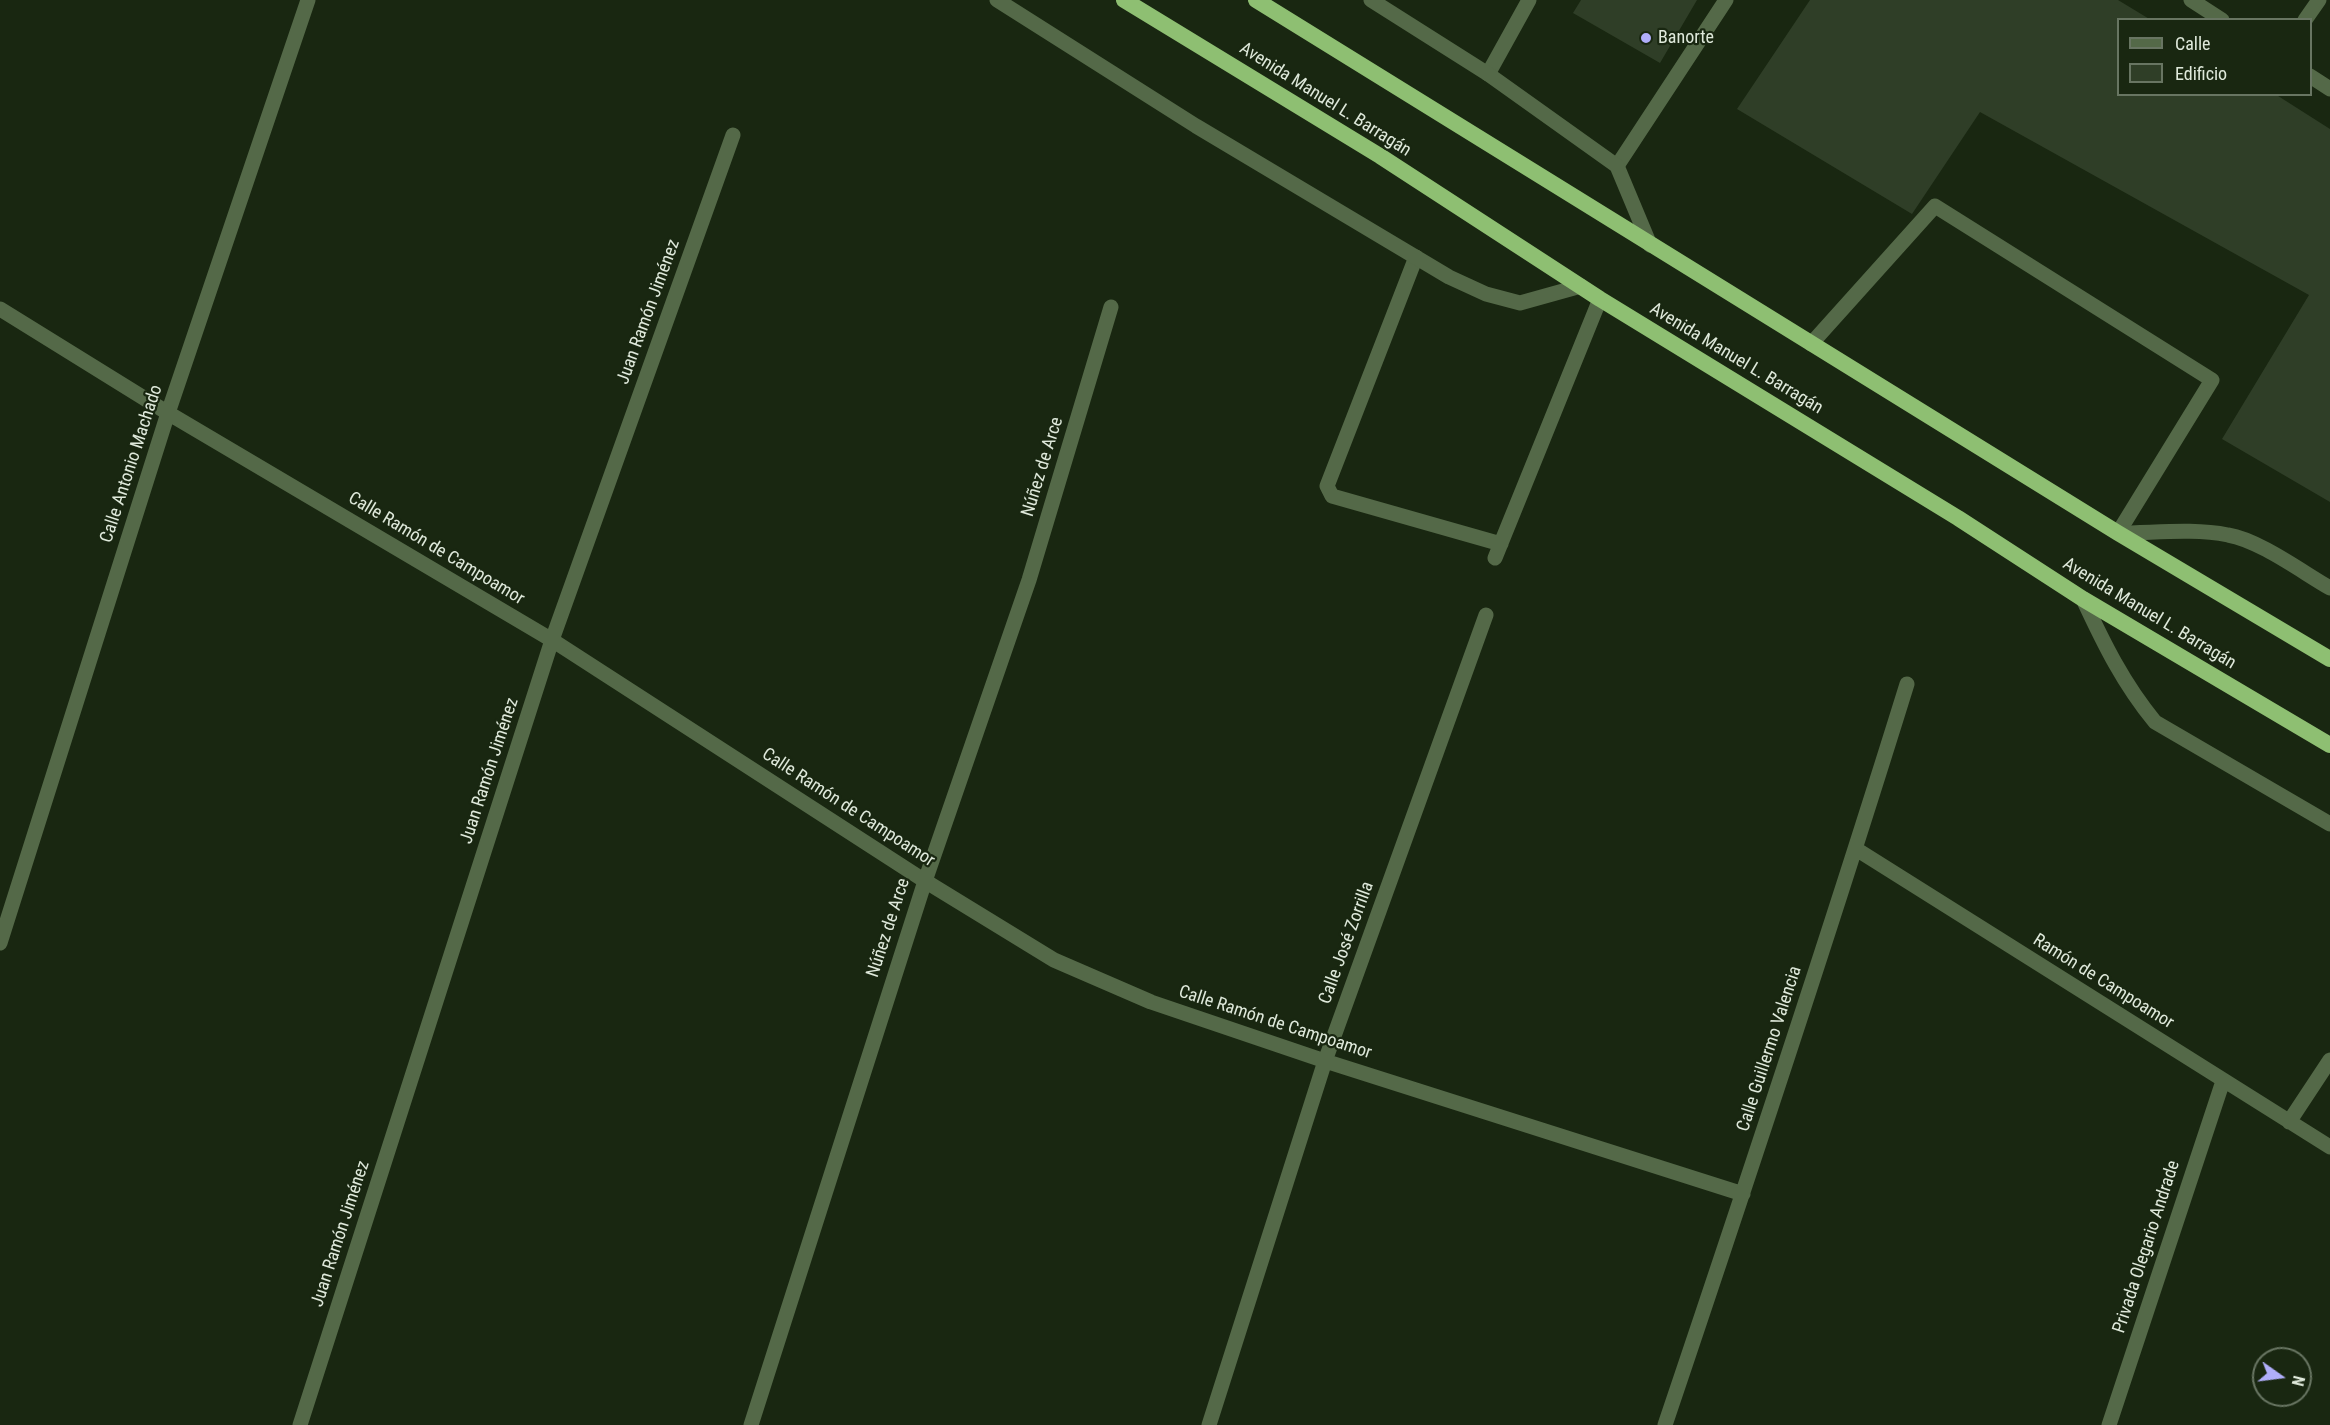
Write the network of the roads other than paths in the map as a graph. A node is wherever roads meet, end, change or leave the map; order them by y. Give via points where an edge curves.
1 (308, 0) edge
2 (997, 0) edge
3 (1125, 0) edge
4 (1256, 0) edge
5 (1371, 0) edge
6 (1529, 0) edge
7 (1726, 0) edge
8 (2191, 0) edge
9 (2319, 0) edge
10 (2219, 18) edge
11 (2306, 18) edge
12 (1488, 74) junction
13 (2312, 77) edge
14 (2330, 89) edge
15 (733, 135) dead end
16 (1617, 166) junction
17 (1650, 245) junction
18 (1416, 257) junction
19 (1581, 286) junction
20 (1600, 299) junction
21 (1111, 307) dead end
22 (0, 309) edge
23 (1811, 344) junction
24 (168, 413) junction
25 (2118, 533) junction
26 (2330, 588) edge
27 (2083, 599) junction
28 (1486, 615) dead end
29 (552, 640) junction
30 (2330, 659) edge
31 (1907, 684) dead end
32 (2330, 745) edge
33 (2330, 824) edge
34 (1856, 849) junction
35 (925, 881) junction
36 (0, 943) edge
37 (2330, 1060) edge
38 (1325, 1061) junction
39 (2223, 1081) junction
40 (2289, 1122) junction
41 (2330, 1147) edge
42 (1743, 1194) junction
43 (300, 1425) edge
44 (751, 1425) edge
45 (1209, 1425) edge
46 (1665, 1425) edge
47 (2109, 1425) edge

1 - 24 street, Calle Antonio Machado
2 - 18 street via 1196,126
3 - 19 highway, Avenida Manuel L. Barragán via 1380,156
4 - 17 highway
5 - 12 street
6 - 12 street
7 - 16 street
8 - 10 street
9 - 11 street
12 - 16 street
13 - 14 street
15 - 29 street, Juan Ramón Jiménez
16 - 17 street
17 - 23 highway
18 - 19 street via 1486,294 1520,303
18 - 20 street via 1327,486 1332,496 1498,551
19 - 20 highway, Avenida Manuel L. Barragán
20 - 27 highway, Avenida Manuel L. Barragán
21 - 35 street, Núñez de Arce via 1029,580
22 - 24 street, Calle Ramón de Campoamor
23 - 25 highway
23 - 25 street via 1935,206 2212,380
24 - 29 street, Calle Ramón de Campoamor
24 - 36 street, Calle Antonio Machado
25 - 26 street via 2230,535 2253,543
25 - 30 highway
27 - 32 highway, Avenida Manuel L. Barragán
27 - 33 street via 2115,666 2155,722
28 - 38 street, Calle José Zorrilla
29 - 35 street, Calle Ramón de Campoamor
29 - 43 street, Juan Ramón Jiménez
31 - 34 street, Calle Guillermo Valencia
34 - 39 street, Ramón de Campoamor
34 - 42 street, Calle Guillermo Valencia
35 - 38 street, Calle Ramón de Campoamor via 1054,960 1151,1002
35 - 44 street, Núñez de Arce
37 - 40 street
38 - 42 street, Calle Ramón de Campoamor
38 - 45 street, Calle José Zorrilla
39 - 40 street, Ramón de Campoamor
39 - 47 street, Privada Olegario Andrade
40 - 41 street, Ramón de Campoamor
42 - 46 street, Calle Guillermo Valencia

